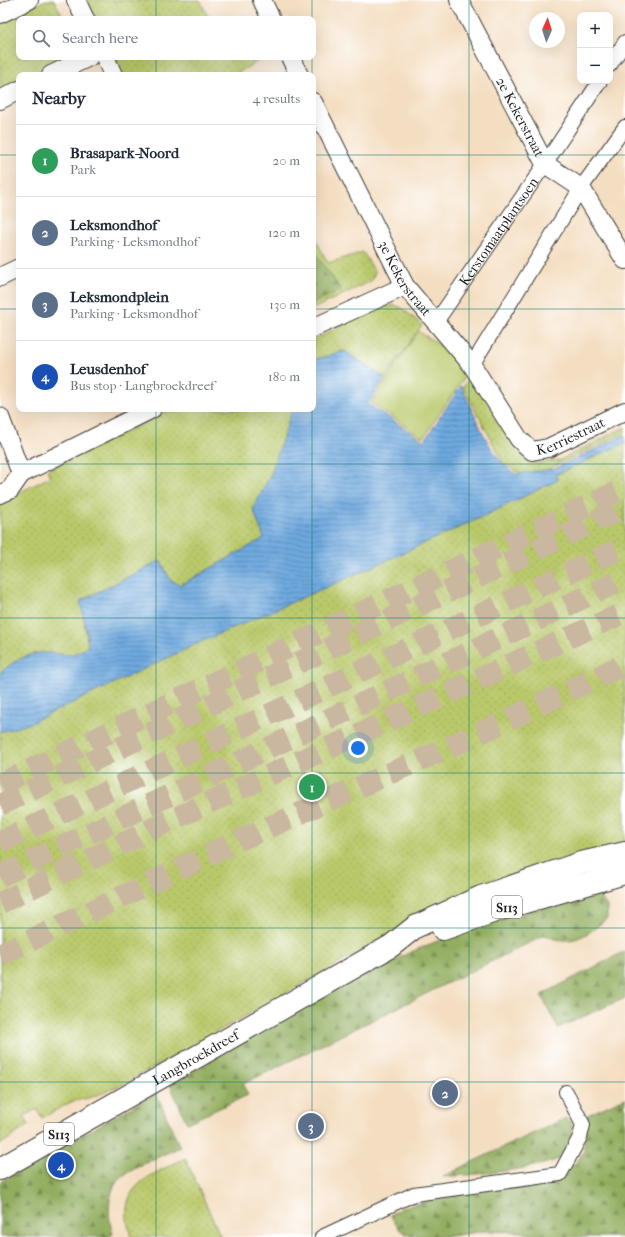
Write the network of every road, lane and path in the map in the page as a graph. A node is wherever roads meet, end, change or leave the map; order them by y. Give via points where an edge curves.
1 (29, 0) edge
2 (76, 0) edge
3 (262, 0) edge
4 (459, 0) edge
5 (0, 14) edge
6 (84, 16) edge
7 (270, 16) edge
8 (625, 42) edge
9 (83, 60) edge
10 (106, 60) edge
11 (292, 60) edge
12 (613, 60) edge
13 (57, 72) edge
14 (112, 72) edge
15 (298, 72) edge
16 (598, 84) edge
17 (16, 92) edge
18 (0, 100) edge
19 (316, 108) edge
20 (625, 128) edge
21 (545, 164) junction
22 (581, 188) junction
23 (625, 260) edge
24 (16, 269) edge
25 (0, 277) edge
26 (405, 286) junction
27 (436, 322) junction
28 (316, 327) edge
29 (472, 365) junction
30 (146, 412) edge
31 (625, 412) edge
32 (0, 417) edge
33 (519, 439) joint
34 (21, 474) junction
35 (0, 494) edge
36 (625, 853) edge
37 (625, 873) edge
38 (391, 946) junction
39 (566, 1092) dead end
40 (0, 1168) edge
41 (322, 1237) edge

1 - 5 street
2 - 6 street
3 - 7 street
4 - 21 street, 2e Kekerstraat
8 - 12 street
9 - 13 street
10 - 14 street
11 - 15 street
16 - 21 street, Kerstomaatplantsoen
17 - 18 street
19 - 26 street, 3e Kekerstraat
20 - 22 street
21 - 22 street, 2e Kekerstraat
21 - 27 street, Kerstomaatplantsoen
22 - 23 street, 2e Kekerstraat
22 - 29 street
24 - 25 street
26 - 27 street, 3e Kekerstraat
26 - 28 street
27 - 29 street, 3e Kekerstraat
29 - 33 street, 3e Kekerstraat
30 - 34 street
31 - 33 street, Kerriestraat via 548,448 532,451
32 - 34 street
34 - 35 street via 10,490
36 - 38 main road, Langbroekdreef / S113 via 581,863 481,897 415,927
37 - 38 main road, Langbroekdreef / S113 via 501,909 420,940
38 - 40 main road, Langbroekdreef / S113
39 - 41 street via 583,1125 580,1137 560,1174 414,1194

